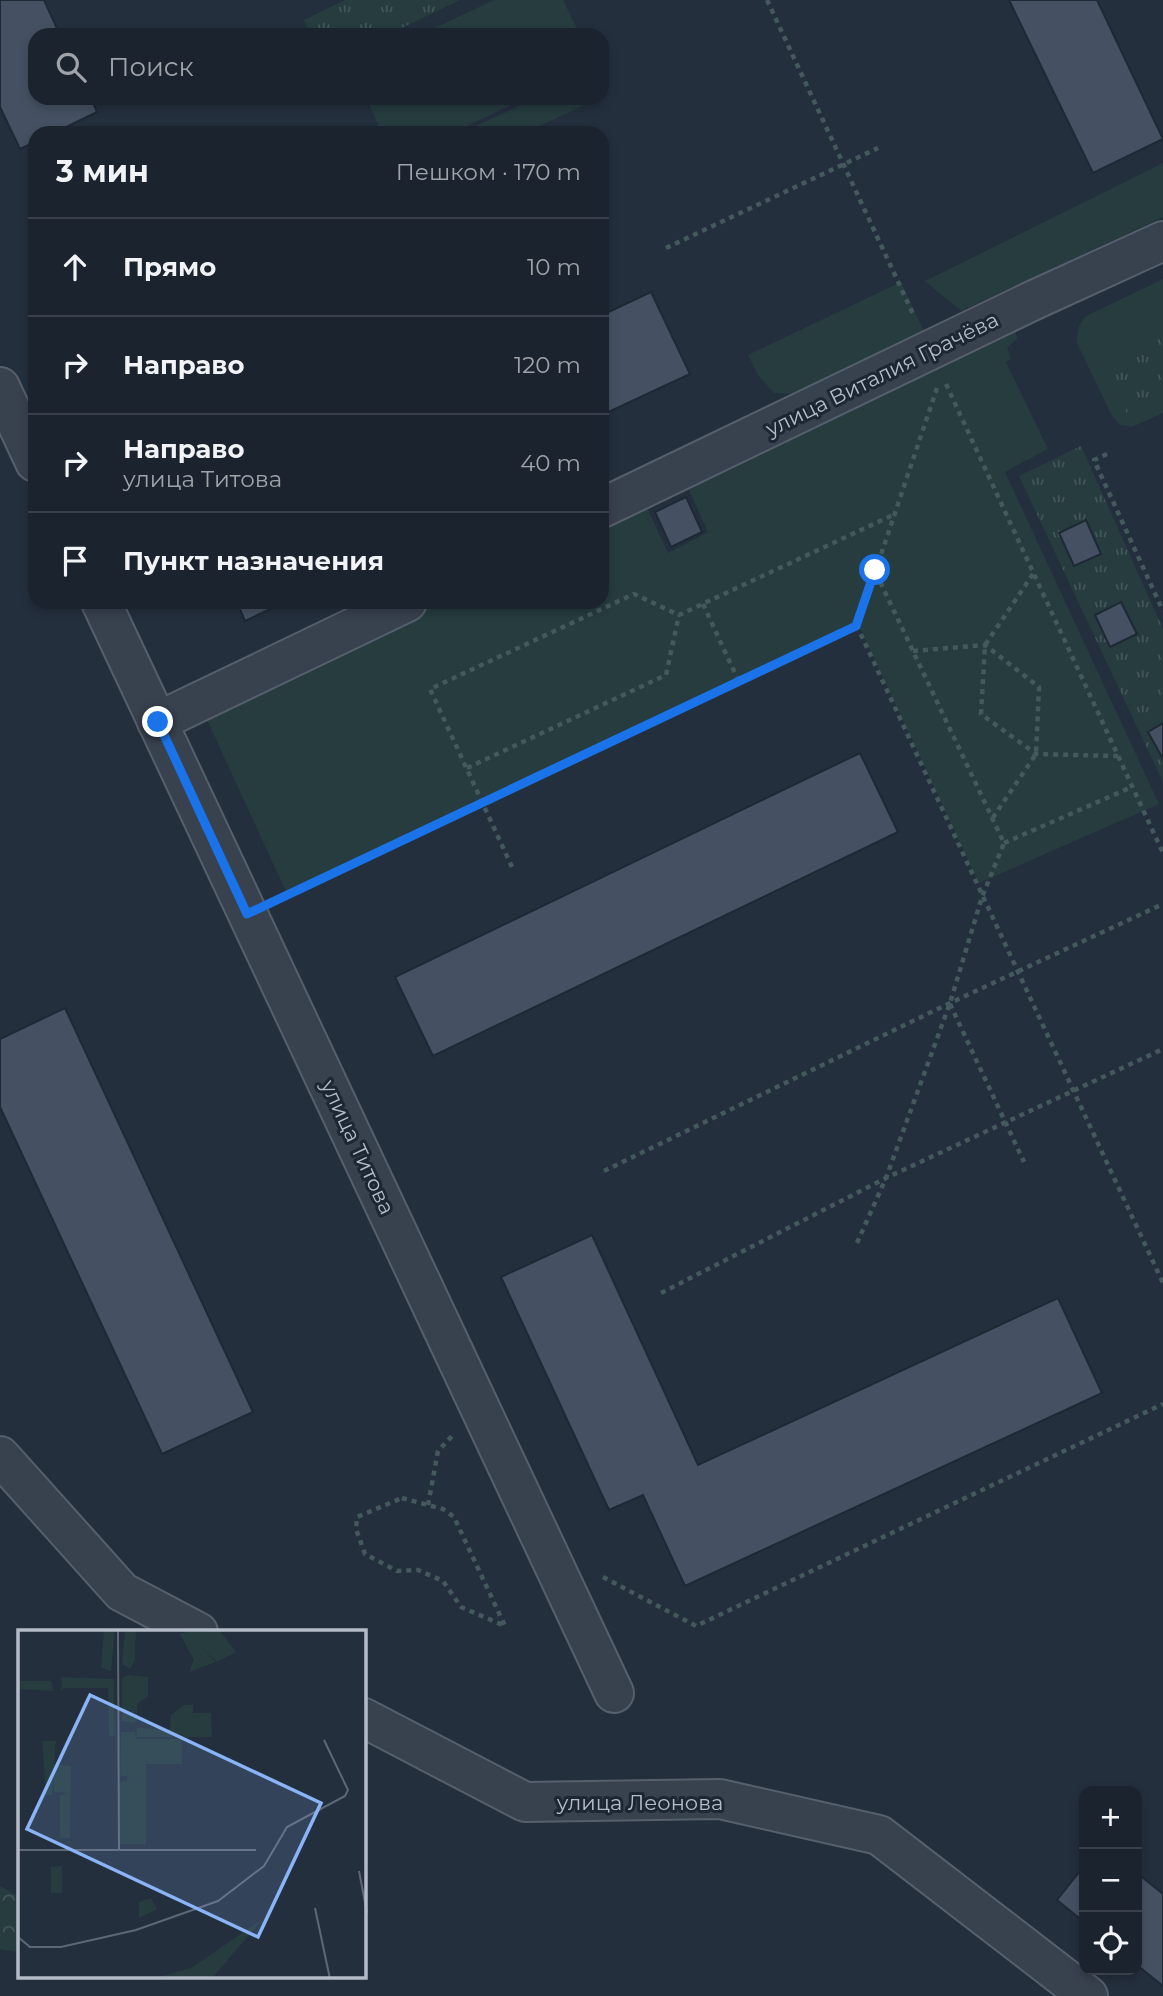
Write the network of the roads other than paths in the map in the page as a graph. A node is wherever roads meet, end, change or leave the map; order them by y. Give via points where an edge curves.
1 (1163, 241) edge
2 (0, 387) edge
3 (28, 446) edge
4 (609, 505) edge
5 (104, 609) edge
6 (392, 609) edge
7 (158, 722) junction
8 (0, 1456) edge
9 (194, 1630) edge
10 (614, 1693) dead end
11 (366, 1719) edge
12 (1088, 1996) edge

1 - 4 street, улица Виталия Грачёва via 936,362
2 - 3 street
5 - 7 street, улица Титова
6 - 7 street
7 - 10 street, улица Титова
8 - 9 street via 122,1592
11 - 12 street, улица Леонова via 525,1802 720,1799 879,1835

